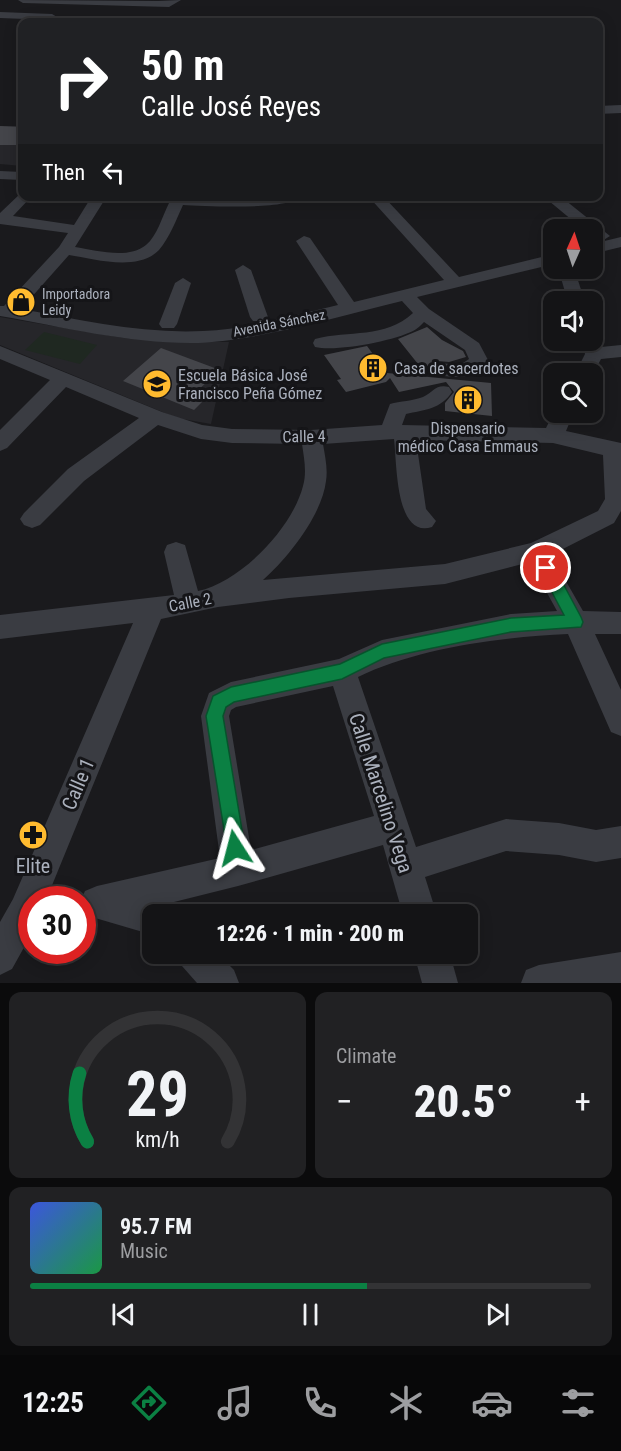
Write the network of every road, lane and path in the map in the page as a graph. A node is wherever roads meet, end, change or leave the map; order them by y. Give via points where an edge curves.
1 (23, 0) edge
2 (176, 0) edge
3 (63, 1) edge
4 (0, 15) edge
5 (47, 16) junction
6 (58, 17) dead end
7 (621, 109) edge
8 (603, 110) edge
9 (0, 175) edge
10 (18, 176) edge
11 (20, 201) edge
12 (97, 201) edge
13 (177, 201) edge
14 (204, 201) edge
15 (276, 201) edge
16 (379, 201) edge
17 (556, 201) edge
18 (563, 206) junction
19 (1, 219) edge
20 (557, 219) edge
21 (575, 219) edge
22 (78, 230) junction
23 (621, 231) edge
24 (603, 238) edge
25 (304, 241) dead end
26 (603, 241) edge
27 (621, 242) edge
28 (64, 250) junction
29 (543, 250) edge
30 (543, 261) edge
31 (243, 270) dead end
32 (450, 277) junction
33 (183, 283) dead end
34 (405, 294) junction
35 (346, 303) junction
36 (7, 306) edge
37 (423, 313) junction
38 (259, 317) junction
39 (168, 324) junction
40 (322, 343) dead end
41 (603, 349) edge
42 (621, 351) edge
43 (0, 352) edge
44 (440, 369) dead end
45 (63, 380) junction
46 (442, 392) dead end
47 (154, 417) junction
48 (559, 423) edge
49 (397, 432) junction
50 (553, 436) junction
51 (311, 437) junction
52 (0, 443) edge
53 (618, 451) edge
54 (32, 519) dead end
55 (424, 521) dead end
56 (536, 551) junction
57 (176, 552) dead end
58 (219, 597) junction
59 (188, 603) junction
60 (153, 609) junction
61 (576, 622) junction
62 (621, 623) edge
63 (0, 627) edge
64 (342, 671) junction
65 (621, 722) edge
66 (393, 826) junction
67 (621, 842) edge
68 (405, 867) junction
69 (238, 870) junction
70 (38, 886) edge
71 (96, 903) edge
72 (417, 904) edge
73 (96, 905) edge
74 (142, 916) edge
75 (18, 927) edge
76 (0, 957) edge
77 (203, 964) edge
78 (435, 964) edge
79 (621, 970) edge
80 (221, 983) edge
81 (440, 983) edge
82 (539, 983) edge

1 - 3 street
2 - 3 street via 169,4
3 - 5 street
4 - 5 street
5 - 6 street
7 - 8 street
9 - 10 street
11 - 19 street
12 - 22 street
13 - 28 street via 153,248 142,256 126,258
14 - 15 street
16 - 32 street
17 - 18 street
18 - 20 street via 547,210
18 - 21 street
19 - 22 street
22 - 28 street
23 - 24 street
25 - 35 street
26 - 27 street
28 - 36 street
29 - 32 street, Avenida Sánchez
30 - 32 street, Avenida Sánchez
31 - 38 street
32 - 34 street, Avenida Sánchez
32 - 35 street, Avenida Sánchez
33 - 39 street
34 - 35 street, Avenida Sánchez
34 - 37 street
35 - 36 street, Avenida Sánchez via 248,331 190,337 143,333
35 - 38 street, Avenida Sánchez
36 - 39 street, Avenida Sánchez
37 - 40 street via 408,327 356,341
37 - 44 street via 472,347 479,360 461,374
38 - 39 street, Avenida Sánchez
41 - 42 street
43 - 45 street, Calle 4
45 - 47 street, Calle 4
45 - 52 street
46 - 49 street via 431,402 397,409
47 - 51 street, Calle 4 via 201,432 232,436
47 - 54 street via 76,475
48 - 50 street
49 - 50 street, Calle 4
49 - 51 street, Calle 4
49 - 55 street via 416,513
50 - 53 street, Calle 4
51 - 58 street, Calle 2 via 316,472 302,517 266,561
53 - 56 street via 615,499 606,517
56 - 58 street via 445,574
56 - 61 street
57 - 59 street
58 - 59 street, Calle 2
59 - 60 street, Calle 2
60 - 63 street, Calle 2
60 - 70 street, Calle 1
61 - 62 street
61 - 64 street via 511,625 382,652
61 - 65 street
64 - 66 street, Calle Marcelino Vega
64 - 69 street via 231,695 219,702 215,716
66 - 68 street, Calle Marcelino Vega
66 - 69 street
67 - 68 street via 596,846 506,835
68 - 72 street, Calle Marcelino Vega
69 - 71 street
73 - 74 street
75 - 76 street, Calle 1
77 - 80 street
78 - 81 street
79 - 82 street

